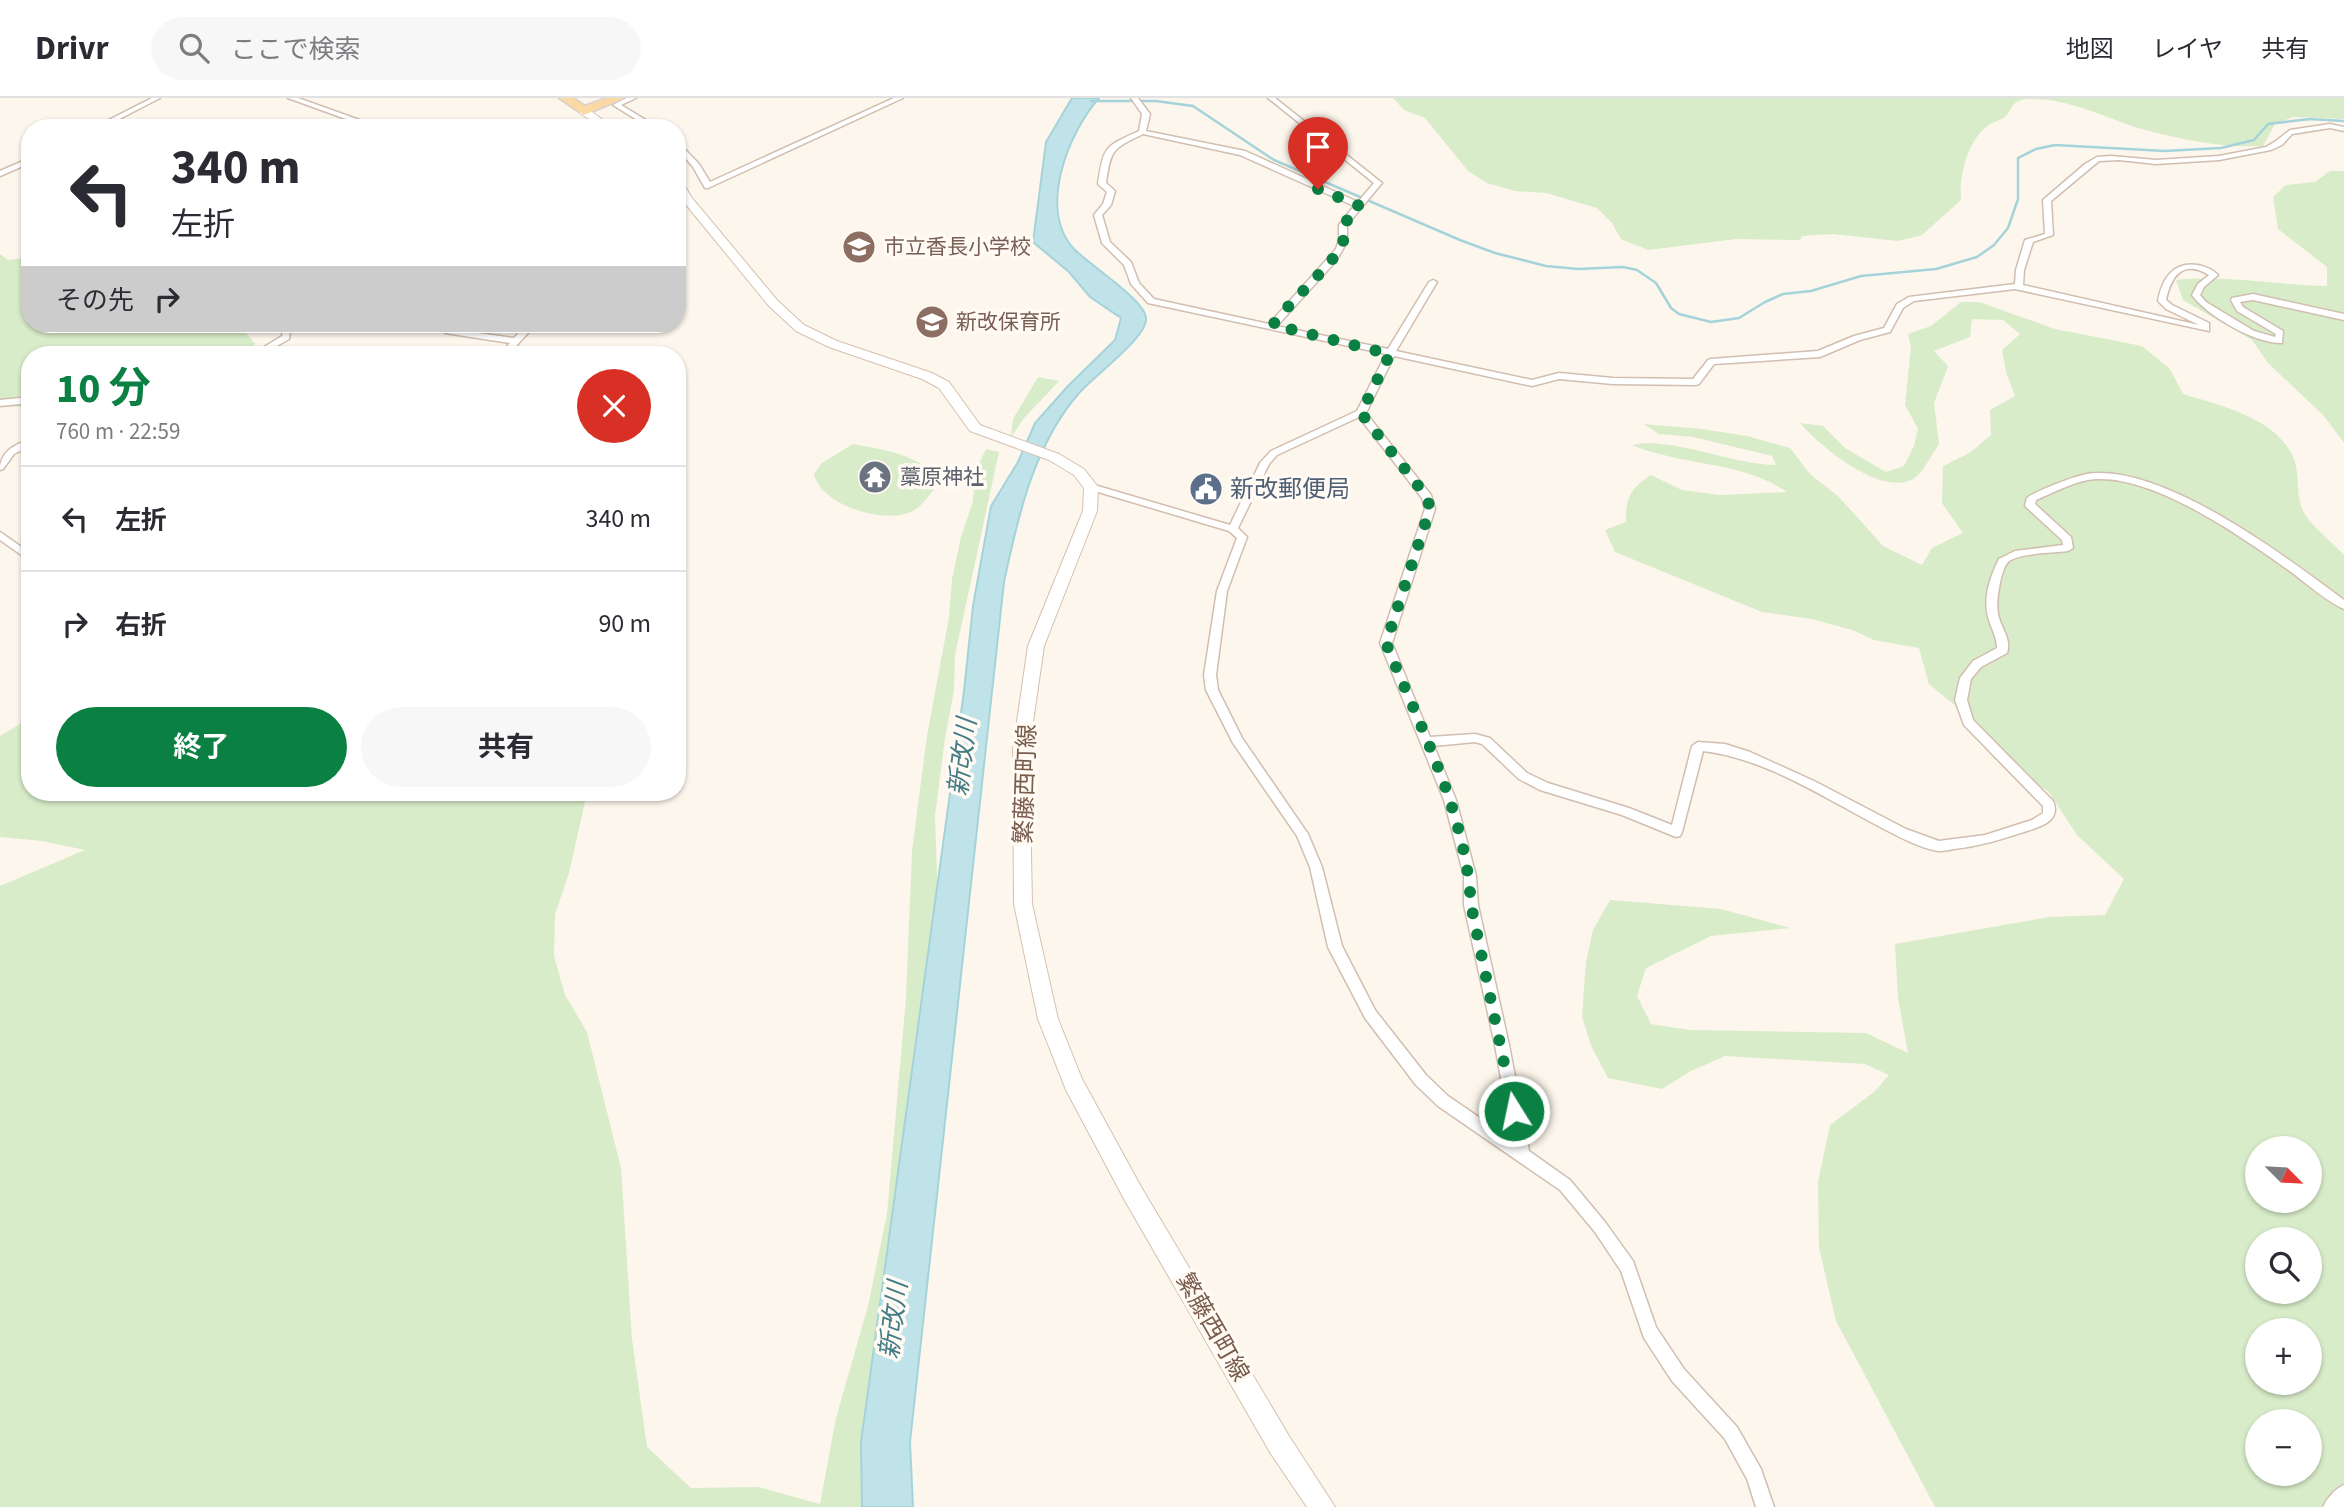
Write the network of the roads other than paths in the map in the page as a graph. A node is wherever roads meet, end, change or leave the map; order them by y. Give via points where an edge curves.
1 (157, 98) edge
2 (291, 98) edge
3 (565, 98) edge
4 (618, 98) edge
5 (634, 98) edge
6 (900, 98) edge
7 (1134, 98) edge
8 (1271, 98) edge
9 (584, 111) junction
10 (114, 119) edge
11 (349, 119) edge
12 (596, 119) edge
13 (640, 119) edge
14 (2344, 129) edge
15 (1142, 132) junction
16 (686, 154) edge
17 (21, 163) edge
18 (15, 166) junction
19 (21, 169) edge
20 (0, 174) edge
21 (686, 197) edge
22 (1360, 206) junction
23 (1433, 282) dead end
24 (2019, 287) junction
25 (2344, 317) edge
26 (1273, 325) junction
27 (286, 333) edge
28 (462, 333) edge
29 (524, 333) edge
30 (516, 341) junction
31 (270, 346) edge
32 (511, 346) edge
33 (1390, 354) junction
34 (21, 401) edge
35 (0, 403) edge
36 (1361, 413) junction
37 (21, 446) edge
38 (0, 467) edge
39 (1091, 487) junction
40 (1233, 529) junction
41 (0, 535) edge
42 (21, 551) edge
43 (2344, 605) edge
44 (1427, 741) junction
45 (1522, 1156) junction
46 (2344, 1494) edge
47 (1322, 1507) edge
48 (1765, 1507) edge
49 (2332, 1507) edge

1 - 10 street
2 - 11 street
3 - 9 main road
4 - 9 main road
5 - 13 street via 616,105
6 - 16 street via 708,186
7 - 15 street via 1146,114
8 - 22 street via 1378,183
9 - 12 main road
14 - 24 street via 2330,126 2290,132 2269,148 2213,158 2092,160 2047,200 2051,229 2049,234 2029,240
15 - 22 street via 1242,153
15 - 26 street via 1114,145 1106,159 1102,184 1111,197 1098,215 1107,243 1128,264 1135,284 1151,301
17 - 18 street
18 - 19 street
18 - 20 street
21 - 39 main road via 793,323 833,344 944,385 975,428 1054,457 1079,472
22 - 26 street via 1343,225 1337,256
23 - 33 street
24 - 25 street via 2206,329 2162,301 2164,288 2183,265 2214,275 2196,295 2203,304 2265,338 2279,341 2280,333 2240,309 2235,300 2253,297
24 - 33 street via 1912,299 1900,306 1887,330 1820,354 1711,362 1696,382 1559,376 1532,383
26 - 33 street
27 - 31 street
28 - 30 street
29 - 30 street
30 - 32 street
33 - 36 street
34 - 35 street
36 - 40 street via 1274,453
36 - 44 street via 1427,497 1430,509 1386,643
37 - 38 street via 10,452
39 - 40 street
39 - 47 main road, 繁藤西町線 via 1090,511 1036,646 1021,749 1023,904 1048,1019 1073,1083 1132,1192 1280,1445
40 - 45 street via 1242,542 1222,591 1210,675 1217,704 1302,834 1317,867 1335,947 1370,1014 1443,1101
41 - 42 street
43 - 44 street via 2235,529 2143,484 2110,476 2083,478 2032,498 2030,505 2067,539 2068,548 2015,554 2003,561 1995,578 1992,614 2004,641 2003,650 1977,664 1966,678 1961,700 1968,722 2049,804 2049,815 1985,840 1939,846 1902,833 1746,755 1698,746 1676,832 1544,787 1523,776 1486,741
44 - 45 street via 1450,800 1469,876
45 - 48 street via 1565,1185 1607,1237 1627,1267 1650,1332 1678,1375 1731,1433 1755,1475
46 - 49 street

